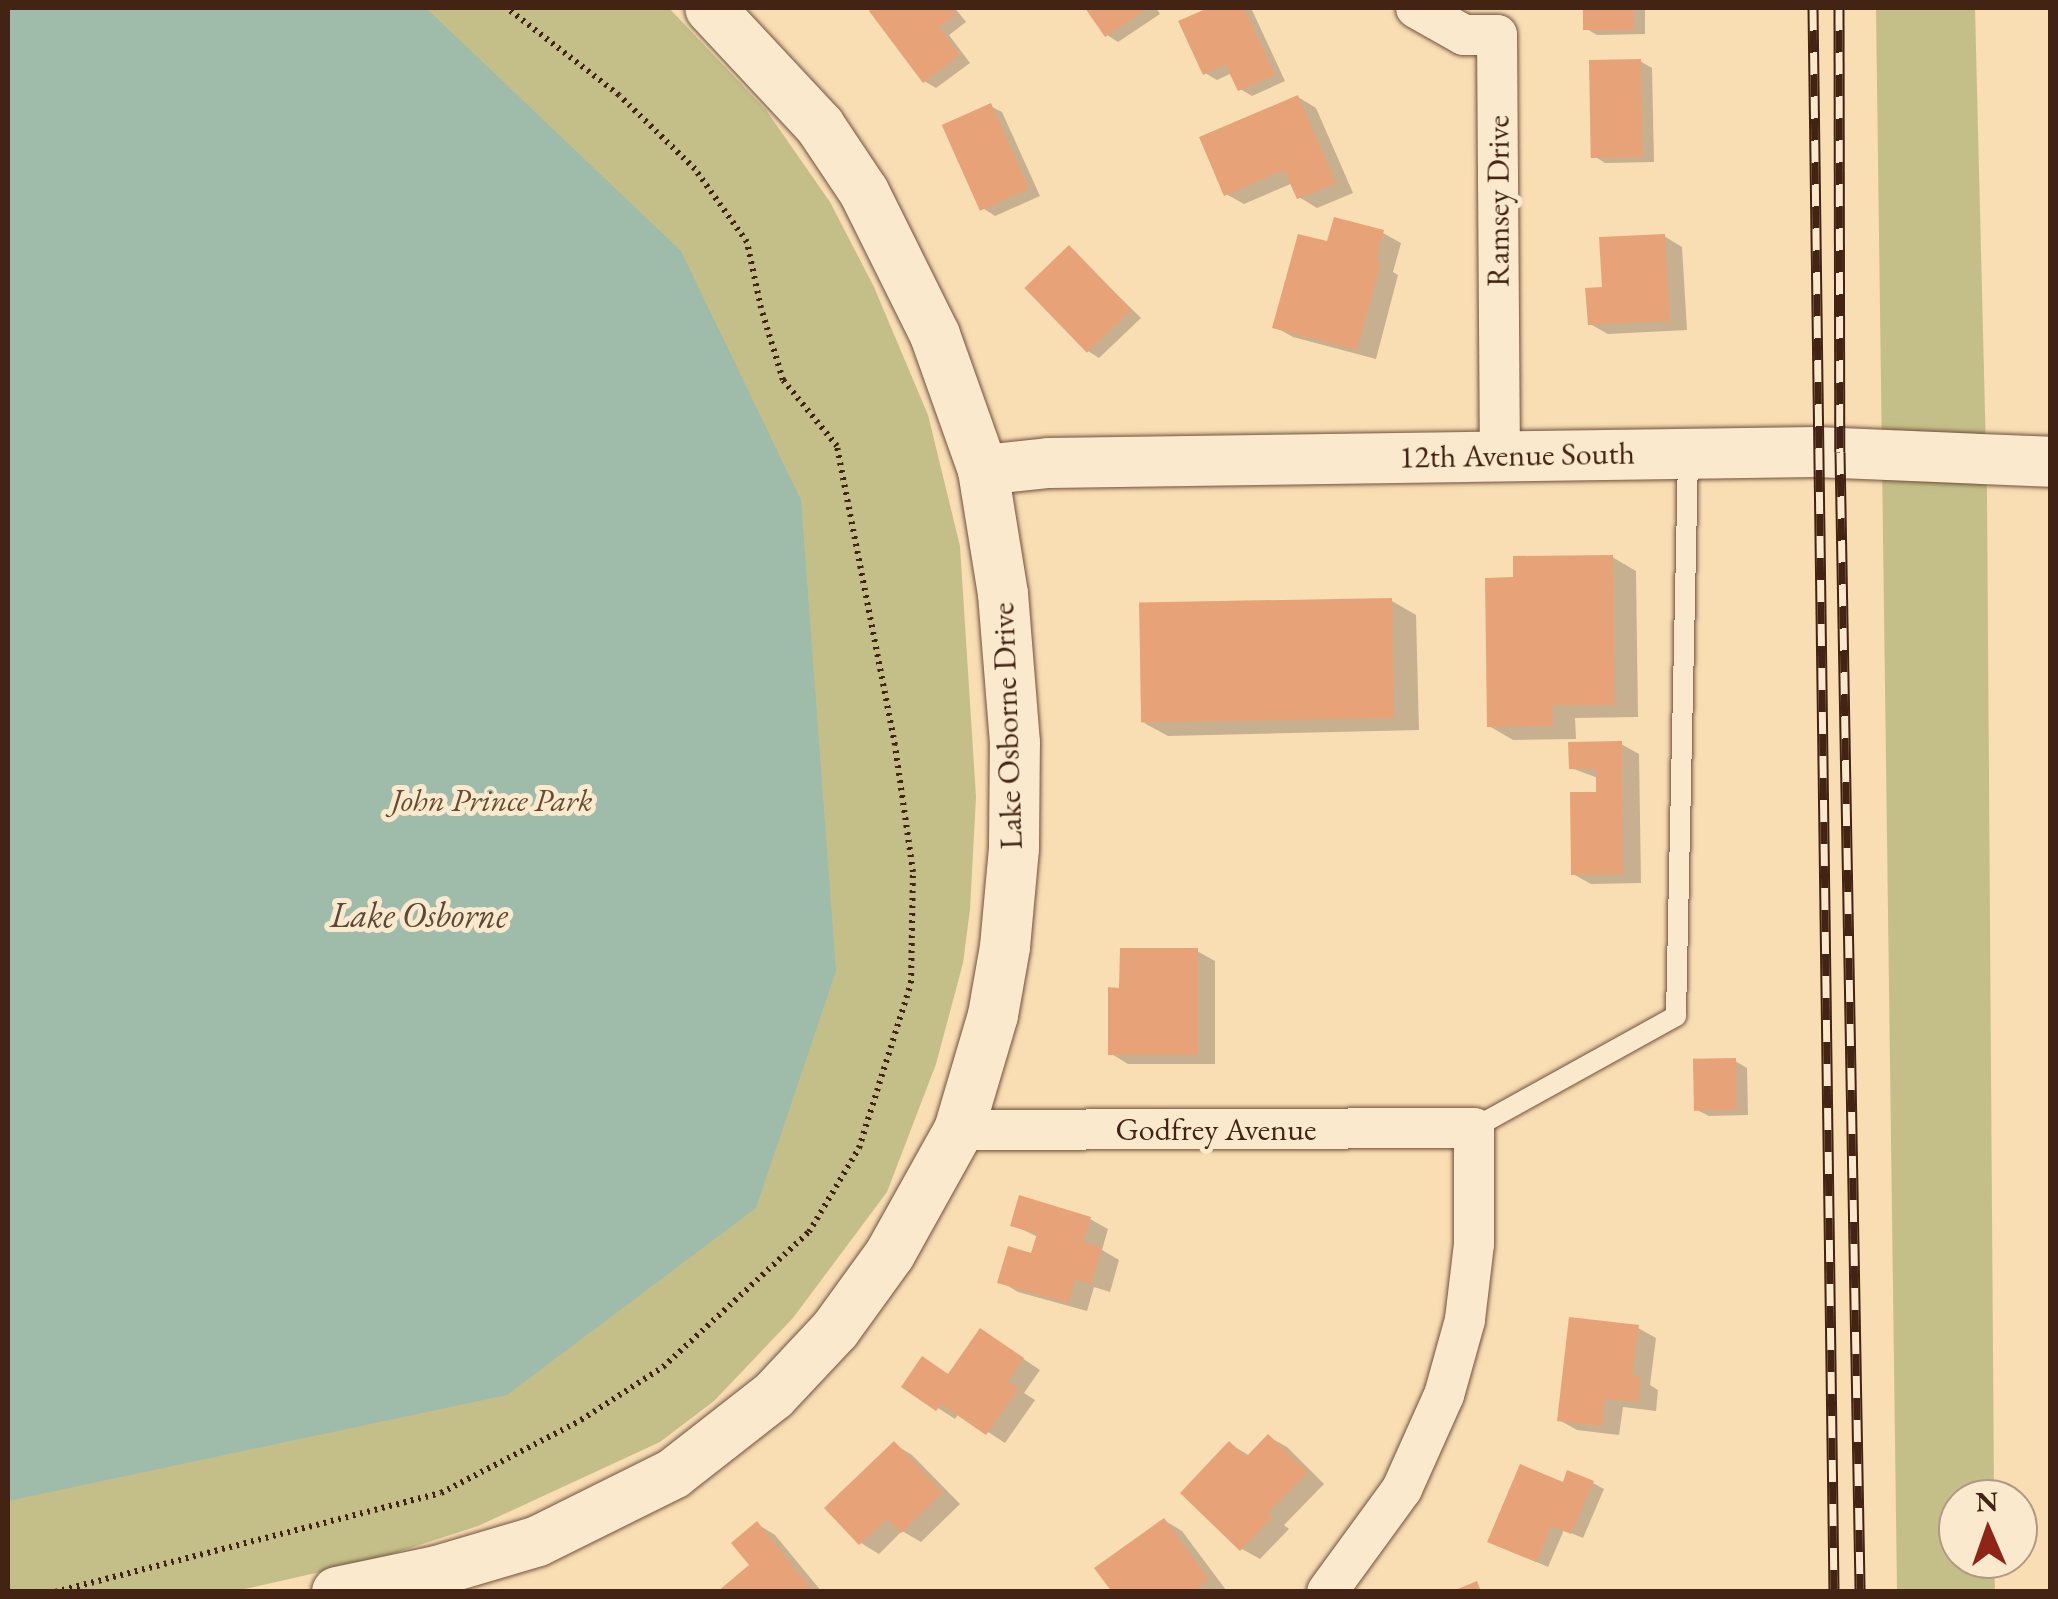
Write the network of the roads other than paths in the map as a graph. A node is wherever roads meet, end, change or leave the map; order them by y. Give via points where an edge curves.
1 (710, 8) edge
2 (1416, 8) edge
3 (1497, 21) edge
4 (1688, 453) junction
5 (1500, 455) junction
6 (2050, 462) edge
7 (983, 470) junction
8 (1474, 1128) junction
9 (959, 1130) junction
10 (337, 1592) edge
11 (1327, 1592) edge

1 - 7 street, Lake Osborne Drive via 820,126 864,192 935,335
2 - 3 street, Ramsey Drive via 1464,35
3 - 5 street, Ramsey Drive
4 - 5 street, 12th Avenue South
4 - 6 street, 12th Avenue South
4 - 8 lane via 1676,1016
5 - 7 street, 12th Avenue South via 1048,463
7 - 9 street, Lake Osborne Drive via 1003,594 1015,743 1014,848 993,1015
8 - 9 street, Godfrey Avenue
8 - 11 street via 1474,1244 1464,1320 1444,1395 1402,1489
9 - 10 street, Lake Osborne Drive via 890,1254 835,1330 721,1440 653,1485 538,1541 437,1572

